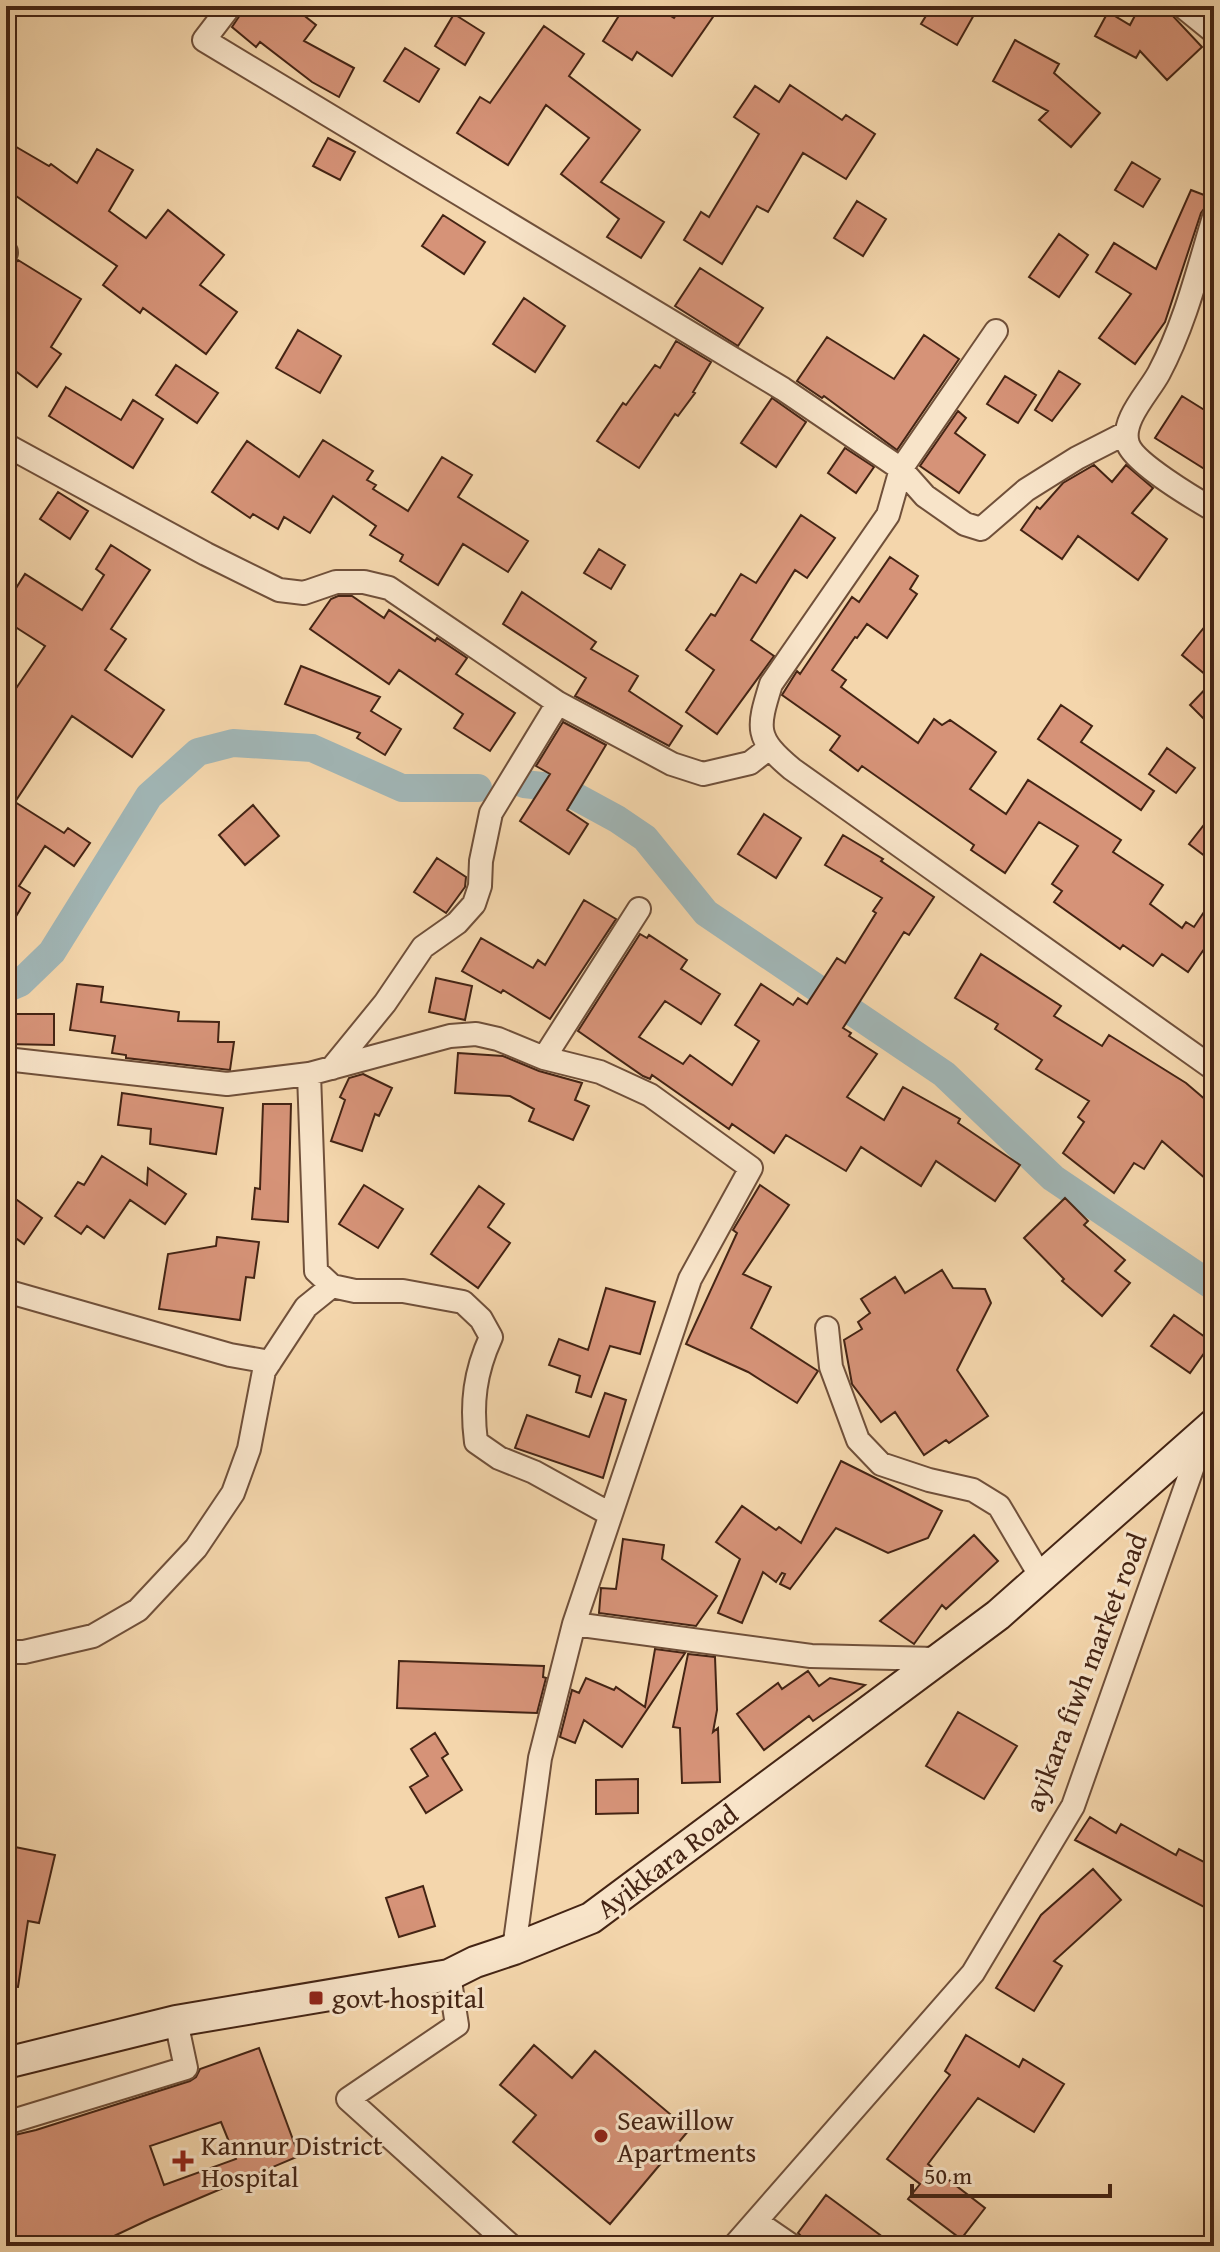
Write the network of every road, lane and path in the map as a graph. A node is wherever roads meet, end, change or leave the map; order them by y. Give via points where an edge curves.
1 (230, 6) edge
2 (1182, 6) edge
3 (1214, 32) edge
4 (1214, 217) edge
5 (996, 331) dead end
6 (1126, 433) junction
7 (6, 445) edge
8 (901, 469) junction
9 (1214, 510) edge
10 (558, 703) junction
11 (768, 749) junction
12 (639, 909) dead end
13 (544, 1058) junction
14 (6, 1059) edge
15 (332, 1068) junction
16 (1214, 1069) edge
17 (309, 1074) junction
18 (332, 1286) junction
19 (6, 1291) edge
20 (827, 1328) dead end
21 (270, 1362) junction
22 (1210, 1427) edge
23 (610, 1514) junction
24 (1041, 1577) junction
25 (574, 1624) junction
26 (6, 1652) edge
27 (936, 1659) junction
28 (514, 1949) junction
29 (449, 1975) junction
30 (176, 2021) junction
31 (6, 2063) edge
32 (6, 2123) edge
33 (757, 2222) junction
34 (511, 2246) edge
35 (734, 2246) edge
36 (792, 2246) edge

1 - 8 street via 204,40 783,389
2 - 3 street
4 - 6 street via 1172,347
5 - 8 street
6 - 8 street via 1026,490 981,529 925,496
6 - 9 street via 1133,453
7 - 10 street via 279,590 304,593 336,582 389,588
8 - 11 street via 888,515 771,684 762,712
10 - 11 street via 672,764 703,774 750,763
10 - 15 street via 491,813 474,904 423,947
11 - 16 street
12 - 13 street
13 - 15 street via 476,1034 450,1036
13 - 23 street via 600,1072 650,1095 751,1168 690,1279
14 - 17 street via 227,1084
15 - 17 street
17 - 18 street via 316,1271
18 - 21 street via 306,1307
18 - 23 street via 463,1302 491,1337 474,1386 476,1442
19 - 21 street
20 - 24 street via 831,1367 858,1440 881,1464 973,1490 999,1506
21 - 26 street via 233,1493 196,1548 138,1610 93,1636
22 - 24 main road, Ayikkara Road
22 - 33 street, ayikara fiwh market road via 1073,1806 973,1973
23 - 25 street
24 - 27 main road, Ayikkara Road
25 - 27 street via 811,1656
25 - 28 street via 540,1758
27 - 28 main road, Ayikkara Road via 591,1918
28 - 29 main road, Ayikkara Road
29 - 30 main road, Ayikkara Road
29 - 34 street via 457,2025 348,2099
30 - 31 main road, Ayikkara Road
30 - 32 street via 186,2068
33 - 35 street, ayikara fiwh market road
33 - 36 street

